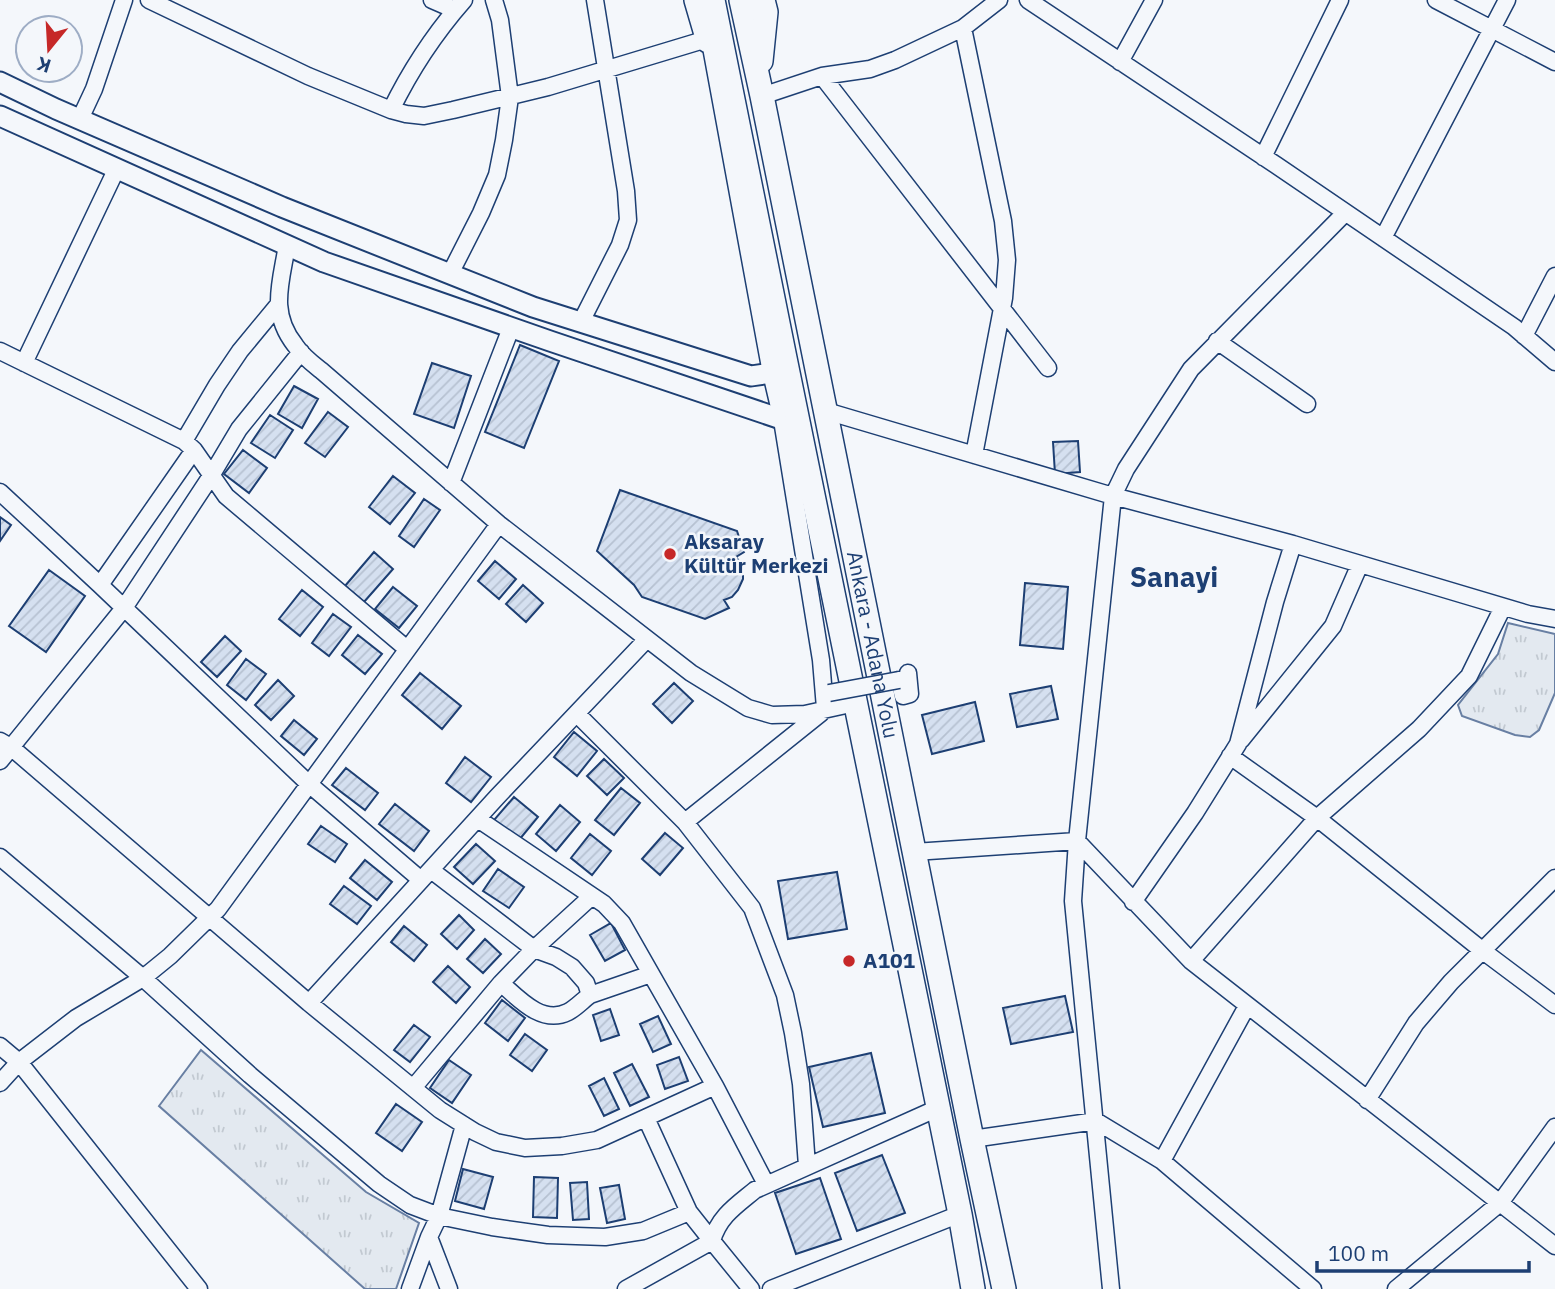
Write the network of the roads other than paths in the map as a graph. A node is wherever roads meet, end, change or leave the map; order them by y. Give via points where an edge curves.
1 (124, 0) edge
2 (149, 0) edge
3 (432, 0) edge
4 (494, 0) edge
5 (594, 0) edge
6 (696, 0) edge
7 (713, 0) edge
8 (741, 0) edge
9 (764, 0) edge
10 (999, 0) edge
11 (1028, 0) edge
12 (1154, 0) edge
13 (1340, 0) edge
14 (1436, 0) edge
15 (1507, 0) edge
16 (459, 5) edge
17 (1048, 6) edge
18 (963, 28) junction
19 (1492, 29) junction
20 (709, 43) junction
21 (1120, 61) junction
22 (1555, 62) edge
23 (606, 71) junction
24 (822, 76) junction
25 (6, 85) edge
26 (760, 89) junction
27 (733, 93) junction
28 (510, 97) junction
29 (0, 105) edge
30 (391, 110) junction
31 (0, 116) edge
32 (80, 120) junction
33 (1263, 157) junction
34 (117, 169) junction
35 (1345, 213) junction
36 (1383, 238) junction
37 (287, 245) junction
38 (450, 274) junction
39 (1555, 276) edge
40 (278, 305) junction
41 (1002, 308) junction
42 (581, 322) junction
43 (511, 328) junction
44 (1524, 336) junction
45 (1217, 341) junction
46 (0, 351) edge
47 (301, 352) junction
48 (1555, 362) edge
49 (24, 363) junction
50 (778, 366) junction
51 (1048, 368) dead end
52 (1307, 404) dead end
53 (826, 411) junction
54 (790, 423) junction
55 (189, 446) junction
56 (974, 454) junction
57 (211, 476) junction
58 (451, 483) junction
59 (0, 492) edge
60 (1113, 496) junction
61 (499, 524) junction
62 (1293, 544) junction
63 (1360, 564) junction
64 (100, 584) junction
65 (1503, 607) junction
66 (124, 608) junction
67 (1555, 620) edge
68 (647, 639) junction
69 (407, 649) junction
70 (821, 660) junction
71 (904, 676) dead end
72 (855, 703) junction
73 (824, 711) junction
74 (577, 714) junction
75 (6, 744) edge
76 (1234, 750) junction
77 (0, 761) edge
78 (309, 784) junction
79 (1317, 818) junction
80 (478, 819) junction
81 (685, 822) junction
82 (1077, 841) junction
83 (914, 852) junction
84 (0, 857) edge
85 (426, 875) junction
86 (1555, 877) edge
87 (592, 896) junction
88 (1133, 902) junction
89 (210, 916) junction
90 (534, 950) junction
91 (1483, 951) junction
92 (1191, 961) junction
93 (651, 974) junction
94 (143, 978) junction
95 (501, 983) junction
96 (590, 995) junction
97 (309, 1003) junction
98 (1555, 1005) edge
99 (1247, 1006) junction
100 (0, 1046) edge
101 (19, 1062) junction
102 (0, 1083) edge
103 (715, 1086) junction
104 (413, 1088) junction
105 (1367, 1100) junction
106 (938, 1108) junction
107 (646, 1118) junction
108 (1096, 1121) junction
109 (464, 1125) junction
110 (1555, 1127) edge
111 (972, 1139) junction
112 (1162, 1161) junction
113 (807, 1166) junction
114 (766, 1184) junction
115 (1500, 1203) junction
116 (689, 1212) junction
117 (960, 1214) junction
118 (439, 1216) junction
119 (429, 1237) junction
120 (712, 1241) junction
121 (1555, 1245) edge
122 (199, 1289) edge
123 (410, 1289) edge
124 (449, 1289) edge
125 (626, 1289) edge
126 (751, 1289) edge
127 (771, 1289) edge
128 (973, 1289) edge
129 (1004, 1289) edge
130 (1111, 1289) edge
131 (1313, 1289) edge
132 (1396, 1289) edge

1 - 32 street
2 - 30 street
3 - 16 street
4 - 28 street
5 - 23 street
6 - 20 highway
7 - 27 highway, Ankara - Adana Yolu
8 - 26 highway, Ankara - Adana Yolu
9 - 26 highway
10 - 18 street
11 - 17 street
12 - 21 street
13 - 33 street
14 - 19 street
15 - 19 street
16 - 30 street
17 - 21 street
18 - 24 street via 870,69
18 - 41 street via 1003,221 1007,260
19 - 22 street
19 - 36 street
20 - 23 street
20 - 27 highway
20 - 50 street
21 - 33 street
23 - 28 street
23 - 42 street via 628,220
24 - 26 street
24 - 41 street
25 - 29 main road
25 - 32 main road
26 - 53 highway, Ankara - Adana Yolu
27 - 50 highway, Ankara - Adana Yolu
28 - 30 street via 424,116
28 - 38 street via 497,175
31 - 34 main road
32 - 38 main road
33 - 35 street
34 - 37 main road
34 - 49 street
35 - 36 street
35 - 45 street
36 - 44 street
37 - 40 street
37 - 43 main road
38 - 42 main road
39 - 44 street
40 - 47 street via 284,328
40 - 55 street via 217,385
41 - 51 street
41 - 56 street
42 - 50 main road via 751,376
43 - 54 main road
43 - 58 street
44 - 48 street
45 - 52 street
45 - 60 street via 1191,369
46 - 49 street
47 - 57 street via 239,429
47 - 58 street
49 - 55 street
50 - 54 highway, Ankara - Adana Yolu
53 - 56 street
53 - 83 highway, Ankara - Adana Yolu
54 - 70 street
54 - 72 highway, Ankara - Adana Yolu
55 - 57 street
55 - 64 street
56 - 60 street
57 - 66 street
57 - 69 street via 226,496
58 - 61 street
59 - 64 street
60 - 62 street
60 - 82 street
61 - 68 street
61 - 69 street
62 - 63 street
62 - 76 street
63 - 65 street
63 - 76 street via 1333,626
64 - 66 street
65 - 67 street
65 - 79 street via 1469,676 1419,729
66 - 75 street
66 - 78 street
68 - 73 street via 748,708 772,715
68 - 74 street
69 - 78 street
70 - 71 street, bridge via 827,662 829,693
70 - 73 street
72 - 73 street
72 - 106 highway, Ankara - Adana Yolu
73 - 81 street
74 - 80 street
74 - 81 street
75 - 77 street
75 - 89 street
76 - 79 street
76 - 88 street
78 - 85 street
78 - 89 street
79 - 91 street
79 - 92 street
80 - 85 street
80 - 87 street
81 - 113 street via 752,908 785,995 801,1084
82 - 83 street
82 - 88 street
82 - 108 street via 1073,901
83 - 111 highway, Ankara - Adana Yolu
84 - 94 street
85 - 90 street
85 - 97 street
86 - 91 street
87 - 90 street
87 - 93 street via 622,923
88 - 92 street
89 - 94 street
89 - 97 street
90 - 95 street
90 - 96 street via 572,967
91 - 98 street
91 - 105 street via 1416,1023
92 - 99 street
93 - 96 street
93 - 103 street
94 - 101 street via 75,1018
94 - 118 street via 379,1184 410,1205
95 - 96 street via 531,1009 547,1015 570,1011
95 - 104 street
97 - 104 street
99 - 105 street
99 - 112 street
100 - 101 street
101 - 102 street
101 - 122 street
103 - 107 street
103 - 114 street
104 - 109 street
105 - 115 street
106 - 113 street
106 - 117 highway, Ankara - Adana Yolu
107 - 109 street via 597,1140 525,1148 496,1142
107 - 116 street
108 - 111 street
108 - 112 street
108 - 130 street
109 - 118 street
110 - 115 street
111 - 129 highway, Ankara - Adana Yolu
112 - 131 street
113 - 114 street
114 - 120 street via 730,1211 716,1227
115 - 121 street
115 - 132 street
116 - 118 street via 643,1231 605,1237 548,1235
116 - 120 street
117 - 127 street
117 - 128 highway, Ankara - Adana Yolu
118 - 119 street
119 - 123 street
119 - 124 street
120 - 125 street
120 - 126 street

